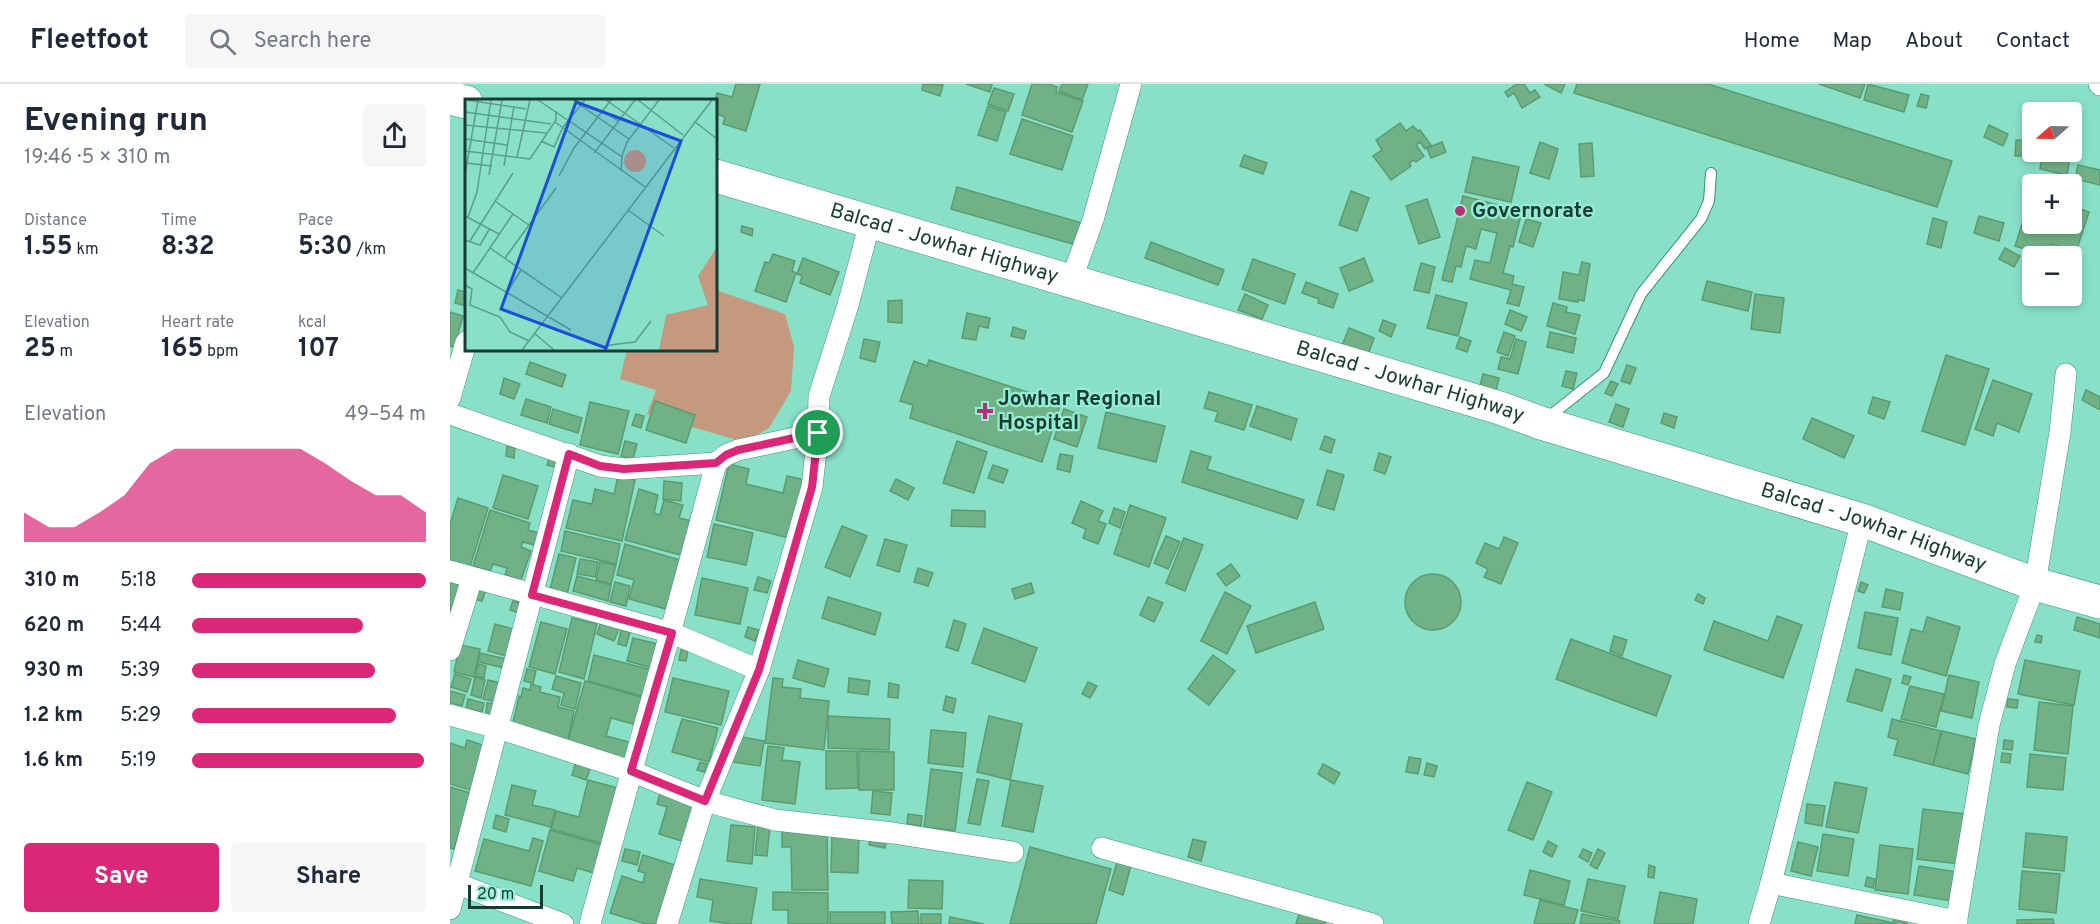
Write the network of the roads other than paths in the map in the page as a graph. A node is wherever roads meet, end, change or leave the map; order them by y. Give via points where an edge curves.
1 (1131, 84) edge
2 (450, 98) edge
3 (465, 102) edge
4 (1711, 173) dead end
5 (717, 176) edge
6 (870, 222) junction
7 (1071, 281) junction
8 (465, 346) edge
9 (2066, 374) dead end
10 (450, 398) edge
11 (450, 414) edge
12 (1541, 423) junction
13 (818, 433) junction
14 (569, 454) junction
15 (716, 463) junction
16 (1862, 520) junction
17 (450, 570) edge
18 (472, 578) junction
19 (2035, 584) junction
20 (532, 595) junction
21 (2100, 602) edge
22 (672, 633) junction
23 (450, 650) edge
24 (759, 670) junction
25 (450, 715) edge
26 (498, 728) junction
27 (631, 771) junction
28 (705, 801) junction
29 (1102, 848) dead end
30 (1012, 852) dead end
31 (453, 882) edge
32 (1771, 883) junction
33 (450, 909) edge
34 (1957, 922) edge
35 (563, 924) edge
36 (590, 924) edge
37 (667, 924) edge
38 (1373, 924) edge
39 (1758, 924) edge

1 - 7 street via 1093,220
2 - 3 main road
4 - 12 lane via 1709,201 1701,219 1641,294 1604,373
5 - 6 main road, Balcad - Jowhar Highway
6 - 7 main road, Balcad - Jowhar Highway
6 - 13 street via 819,396
7 - 12 main road, Balcad - Jowhar Highway
8 - 10 street
9 - 19 street via 2059,442
11 - 14 street
12 - 16 main road, Balcad - Jowhar Highway
13 - 15 street via 738,450
13 - 24 street via 812,487
14 - 15 street via 600,466 624,469
14 - 20 street
15 - 22 street
16 - 19 main road, Balcad - Jowhar Highway
16 - 32 street
17 - 18 street
18 - 20 street
18 - 23 street
19 - 21 main road, Balcad - Jowhar Highway
19 - 34 street via 2005,664 1989,726
20 - 22 street
20 - 26 street
22 - 24 street
22 - 27 street
24 - 28 street
25 - 26 street
26 - 27 street
26 - 31 street
27 - 28 street
27 - 36 street
28 - 30 street via 775,820
28 - 37 street
29 - 38 street
31 - 33 street
31 - 35 street
32 - 34 street
32 - 39 street

